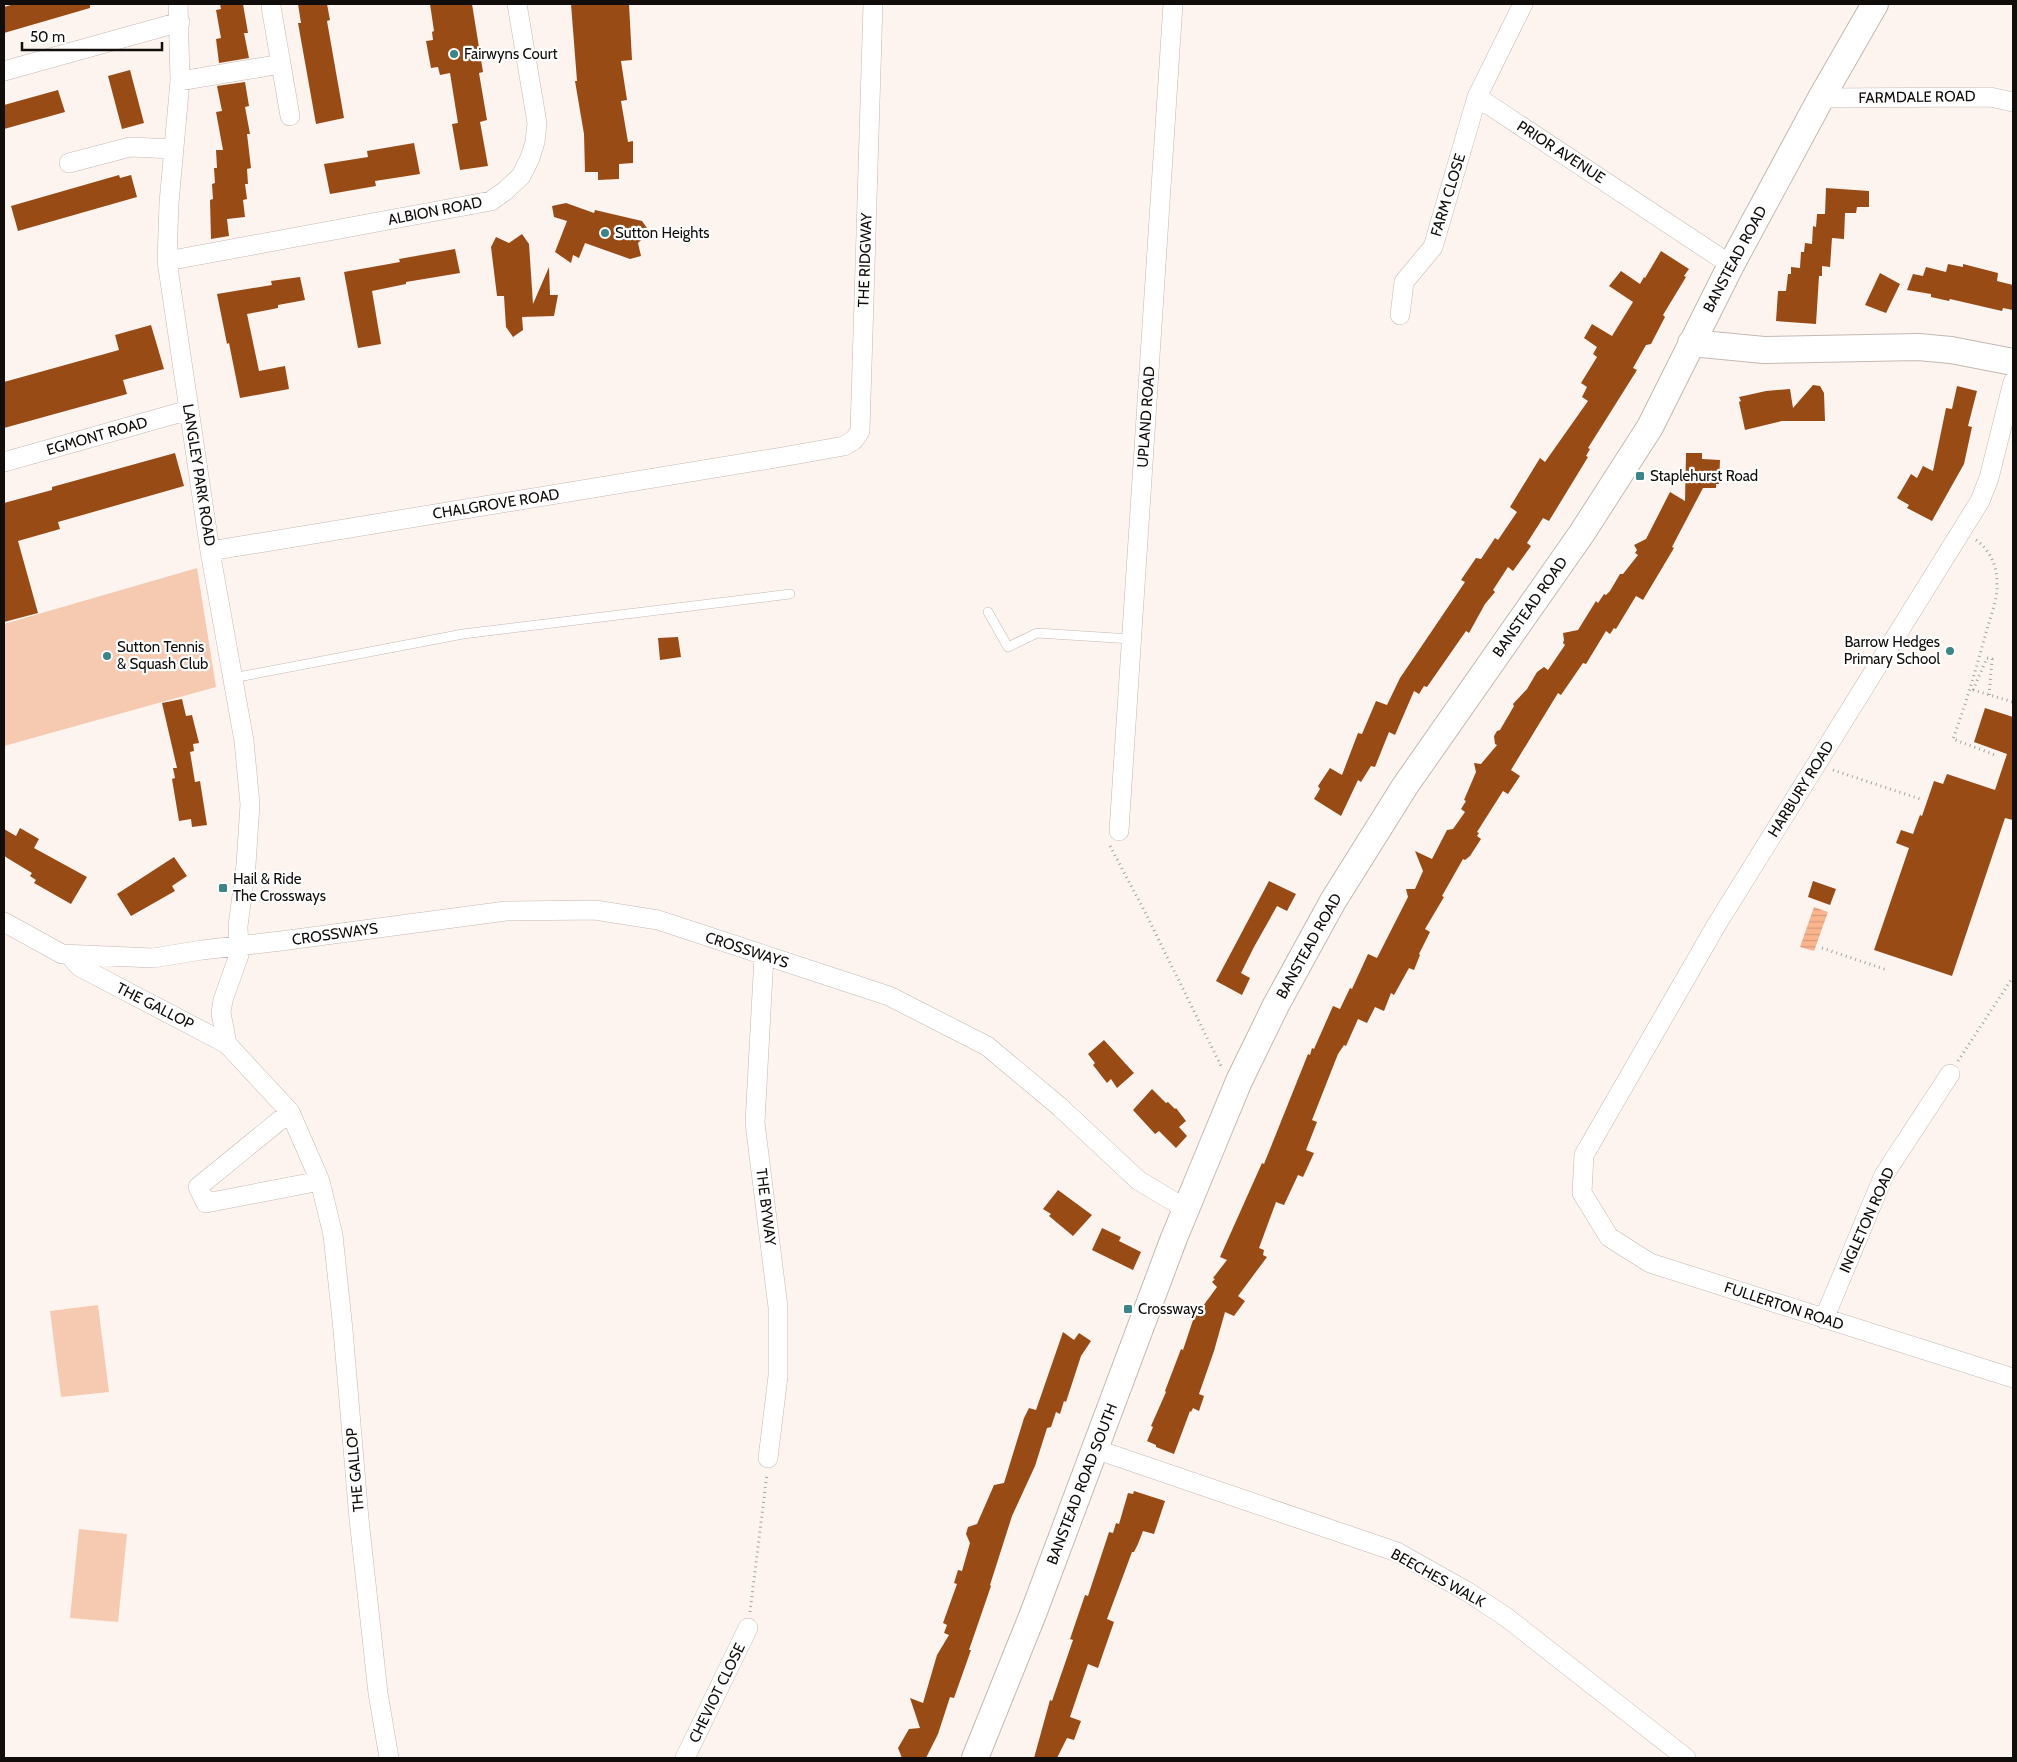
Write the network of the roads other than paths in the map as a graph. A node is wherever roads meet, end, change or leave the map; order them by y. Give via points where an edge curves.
1 (517, 4) edge
2 (873, 4) edge
3 (1172, 4) edge
4 (1523, 4) edge
5 (1875, 4) edge
6 (271, 7) dead end
7 (179, 13) edge
8 (281, 64) junction
9 (4, 71) edge
10 (180, 81) junction
11 (1477, 97) junction
12 (1821, 98) junction
13 (2013, 102) edge
14 (290, 116) dead end
15 (174, 149) junction
16 (70, 163) dead end
17 (167, 261) junction
18 (1730, 265) junction
19 (1400, 315) dead end
20 (1691, 343) junction
21 (2013, 362) edge
22 (2013, 382) edge
23 (189, 410) junction
24 (782, 457) joint
25 (4, 462) edge
26 (210, 551) junction
27 (790, 594) dead end
28 (988, 612) dead end
29 (1132, 639) junction
30 (233, 678) junction
31 (1119, 830) road end
32 (4, 922) edge
33 (238, 945) junction
34 (70, 956) junction
35 (764, 956) junction
36 (227, 1044) junction
37 (1950, 1074) road end
38 (290, 1112) junction
39 (320, 1181) junction
40 (1582, 1193) joint
41 (1186, 1209) junction
42 (1824, 1319) junction
43 (2013, 1378) edge
44 (1095, 1449) junction
45 (768, 1458) road end
46 (748, 1628) road end
47 (389, 1758) edge
48 (685, 1758) edge
49 (975, 1758) edge
50 (1686, 1758) edge

1 - 17 street, ALBION ROAD via 537,123 530,158 521,176 505,191 491,201
2 - 24 street, THE RIDGWAY via 860,431 844,446
3 - 29 street, UPLAND ROAD
4 - 11 street
5 - 12 street, BANSTEAD ROAD
6 - 8 street
7 - 9 street
7 - 10 street, LANGLEY PARK ROAD
8 - 10 street
8 - 14 street
10 - 15 street, LANGLEY PARK ROAD
11 - 18 street, PRIOR AVENUE
11 - 19 street, FARM CLOSE via 1432,247 1404,282
12 - 13 street, FARMDALE ROAD via 1990,97
12 - 18 street, BANSTEAD ROAD
15 - 16 street via 130,147
15 - 17 street, LANGLEY PARK ROAD
17 - 23 street, LANGLEY PARK ROAD
18 - 20 street, BANSTEAD ROAD
20 - 21 street via 1764,350 1918,347
20 - 41 street, BANSTEAD ROAD via 1650,427 1614,484 1405,786 1302,956 1239,1081
22 - 40 street, HARBURY ROAD via 1989,478 1980,501 1717,924 1584,1155
23 - 25 street, EGMONT ROAD
23 - 26 street, LANGLEY PARK ROAD
24 - 26 street, CHALGROVE ROAD
26 - 30 street, LANGLEY PARK ROAD
27 - 30 lane via 463,634
28 - 29 lane via 1008,648 1037,634
29 - 31 street, UPLAND ROAD
30 - 33 street, LANGLEY PARK ROAD via 250,804
32 - 34 street, THE GALLOP via 54,951
33 - 34 street, CROSSWAYS via 162,958
33 - 35 street, CROSSWAYS via 506,911 595,910 658,920
33 - 36 street via 238,962 222,1006
34 - 36 street, THE GALLOP via 80,967
35 - 41 street, CROSSWAYS via 889,996 986,1046 1060,1107 1138,1180
35 - 45 street, THE BYWAY via 755,1123 778,1307 778,1376
36 - 38 street, THE GALLOP
37 - 42 street, INGLETON ROAD via 1884,1175
38 - 39 street, THE GALLOP
38 - 39 street via 198,1187 206,1203
39 - 47 street, THE GALLOP via 333,1235 359,1518
40 - 42 street, FULLERTON ROAD via 1609,1237 1650,1263
41 - 44 street, BANSTEAD ROAD SOUTH
42 - 43 street, FULLERTON ROAD
44 - 49 street, BANSTEAD ROAD SOUTH via 1011,1673
44 - 50 street, BEECHES WALK via 1397,1552 1506,1617
46 - 48 street, CHEVIOT CLOSE

